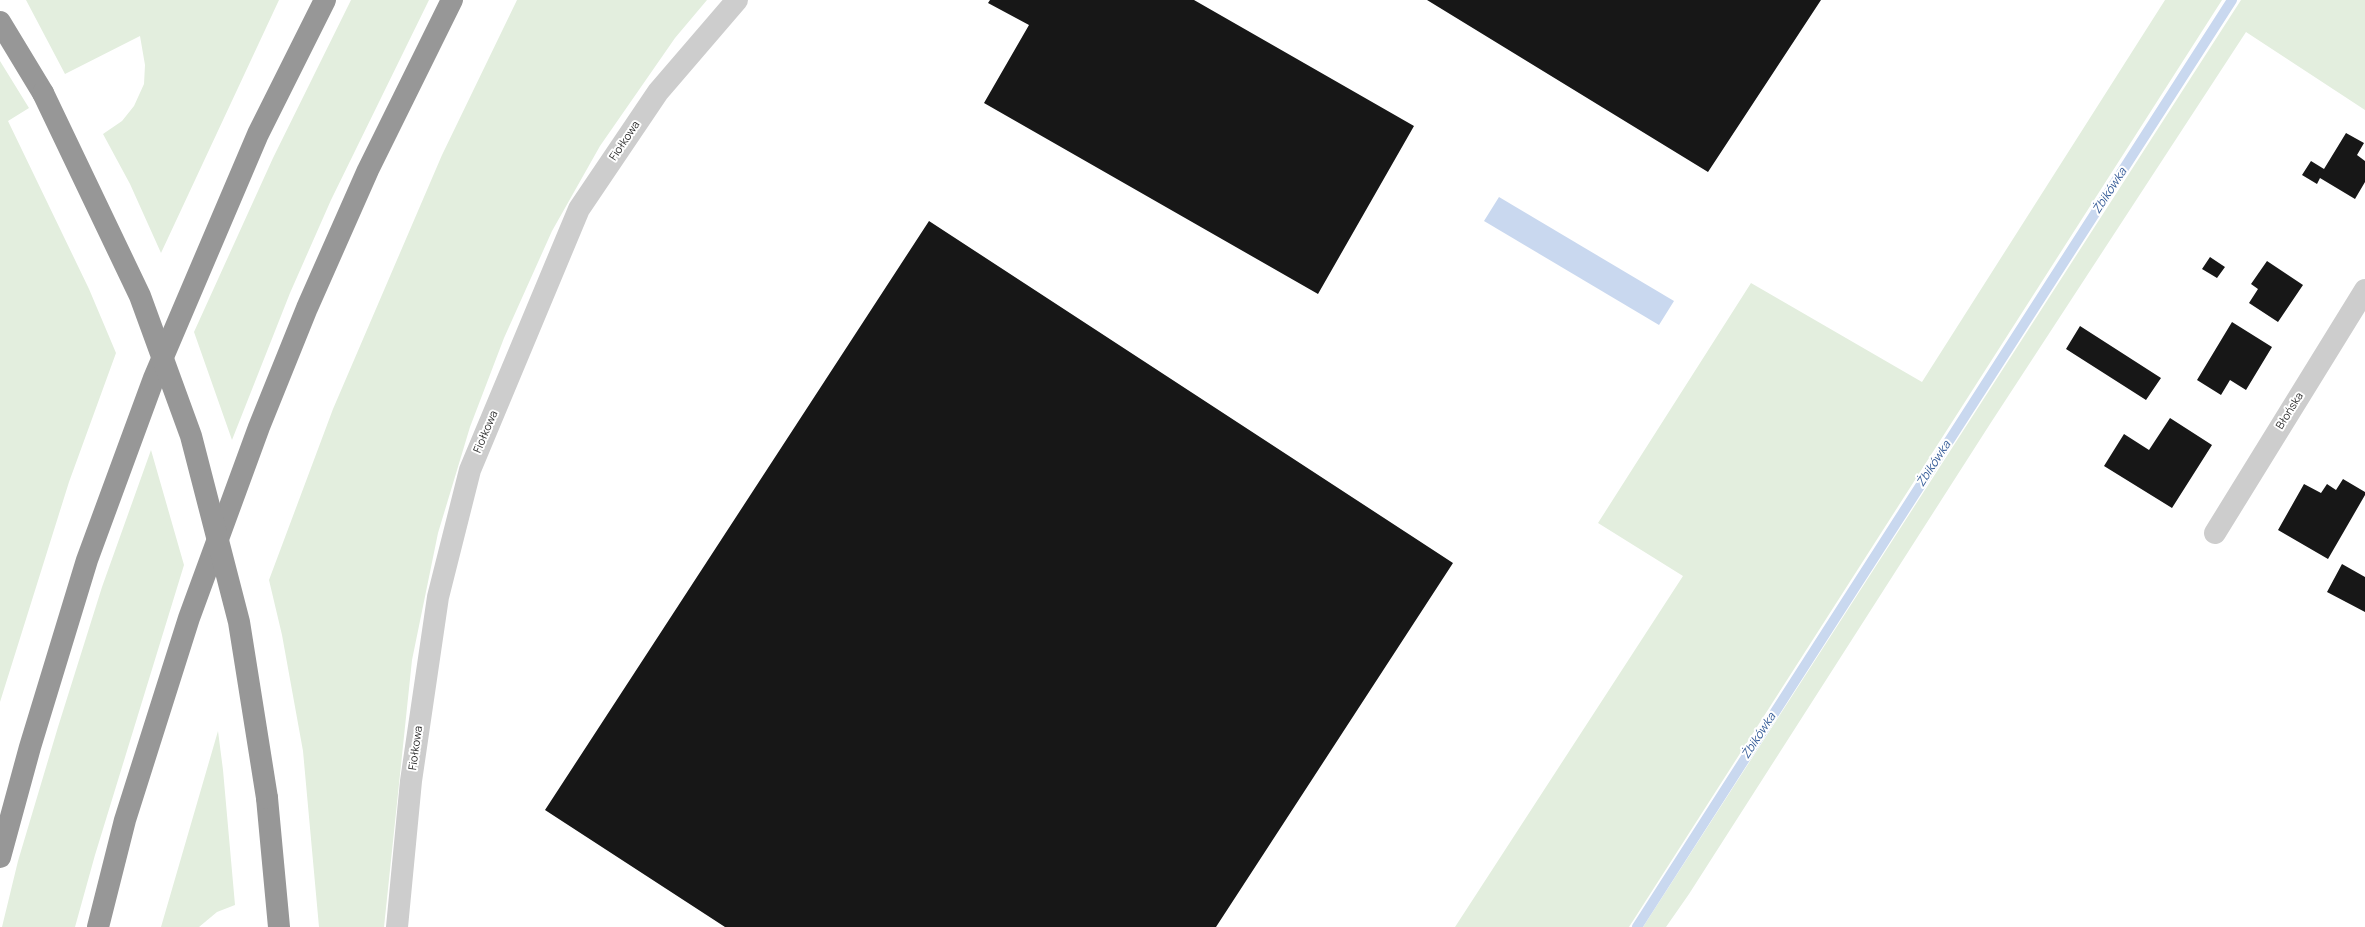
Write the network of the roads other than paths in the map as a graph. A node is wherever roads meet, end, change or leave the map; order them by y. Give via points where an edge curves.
1 (325, 0) edge
2 (452, 0) edge
3 (737, 0) edge
4 (0, 22) edge
5 (2365, 290) edge
6 (2215, 532) dead end
7 (0, 857) edge
8 (98, 927) edge
9 (279, 927) edge
10 (397, 927) edge

1 - 7 highway via 258,134 154,378 87,560 30,747
2 - 8 highway via 362,185 307,308 256,434 157,719 125,820
3 - 10 street, Fiołkowa via 658,92 579,209 470,470 438,596 411,782
4 - 9 highway, bridge via 43,93 140,296 190,436 239,622 267,798
5 - 6 street, Błońska

